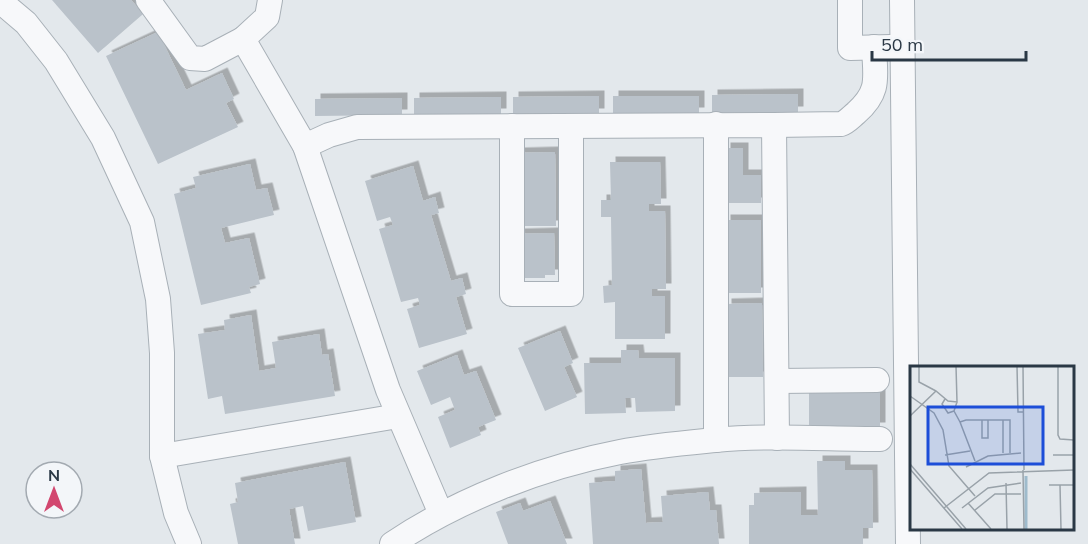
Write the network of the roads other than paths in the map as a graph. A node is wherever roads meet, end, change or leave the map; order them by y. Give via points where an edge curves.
1 (148, 0) edge
2 (270, 0) edge
3 (850, 0) edge
4 (902, 0) edge
5 (0, 2) edge
6 (243, 39) junction
7 (874, 47) junction
8 (902, 47) junction
9 (716, 124) junction
10 (774, 125) junction
11 (512, 126) junction
12 (571, 126) junction
13 (305, 146) junction
14 (877, 380) dead end
15 (777, 381) junction
16 (398, 416) junction
17 (777, 438) junction
18 (880, 439) dead end
19 (716, 440) junction
20 (162, 456) junction
21 (441, 514) junction
22 (189, 544) edge
23 (392, 544) edge
24 (908, 544) edge

1 - 6 street via 190,58 205,59
2 - 6 street via 267,17
3 - 7 street via 850,48
4 - 8 street
5 - 20 street via 26,23 56,61 103,138 142,222 158,299
6 - 13 street
7 - 8 street
7 - 10 street via 873,95 846,122
8 - 24 street
9 - 10 street
9 - 12 street
9 - 19 street
10 - 15 street
11 - 12 street
11 - 12 street via 512,294 571,294
11 - 13 street via 357,127
13 - 16 street
14 - 15 street
15 - 17 street
16 - 20 street
16 - 21 street
17 - 18 street
17 - 19 street
19 - 21 street via 620,452 566,465
20 - 22 street via 176,513
21 - 23 street

